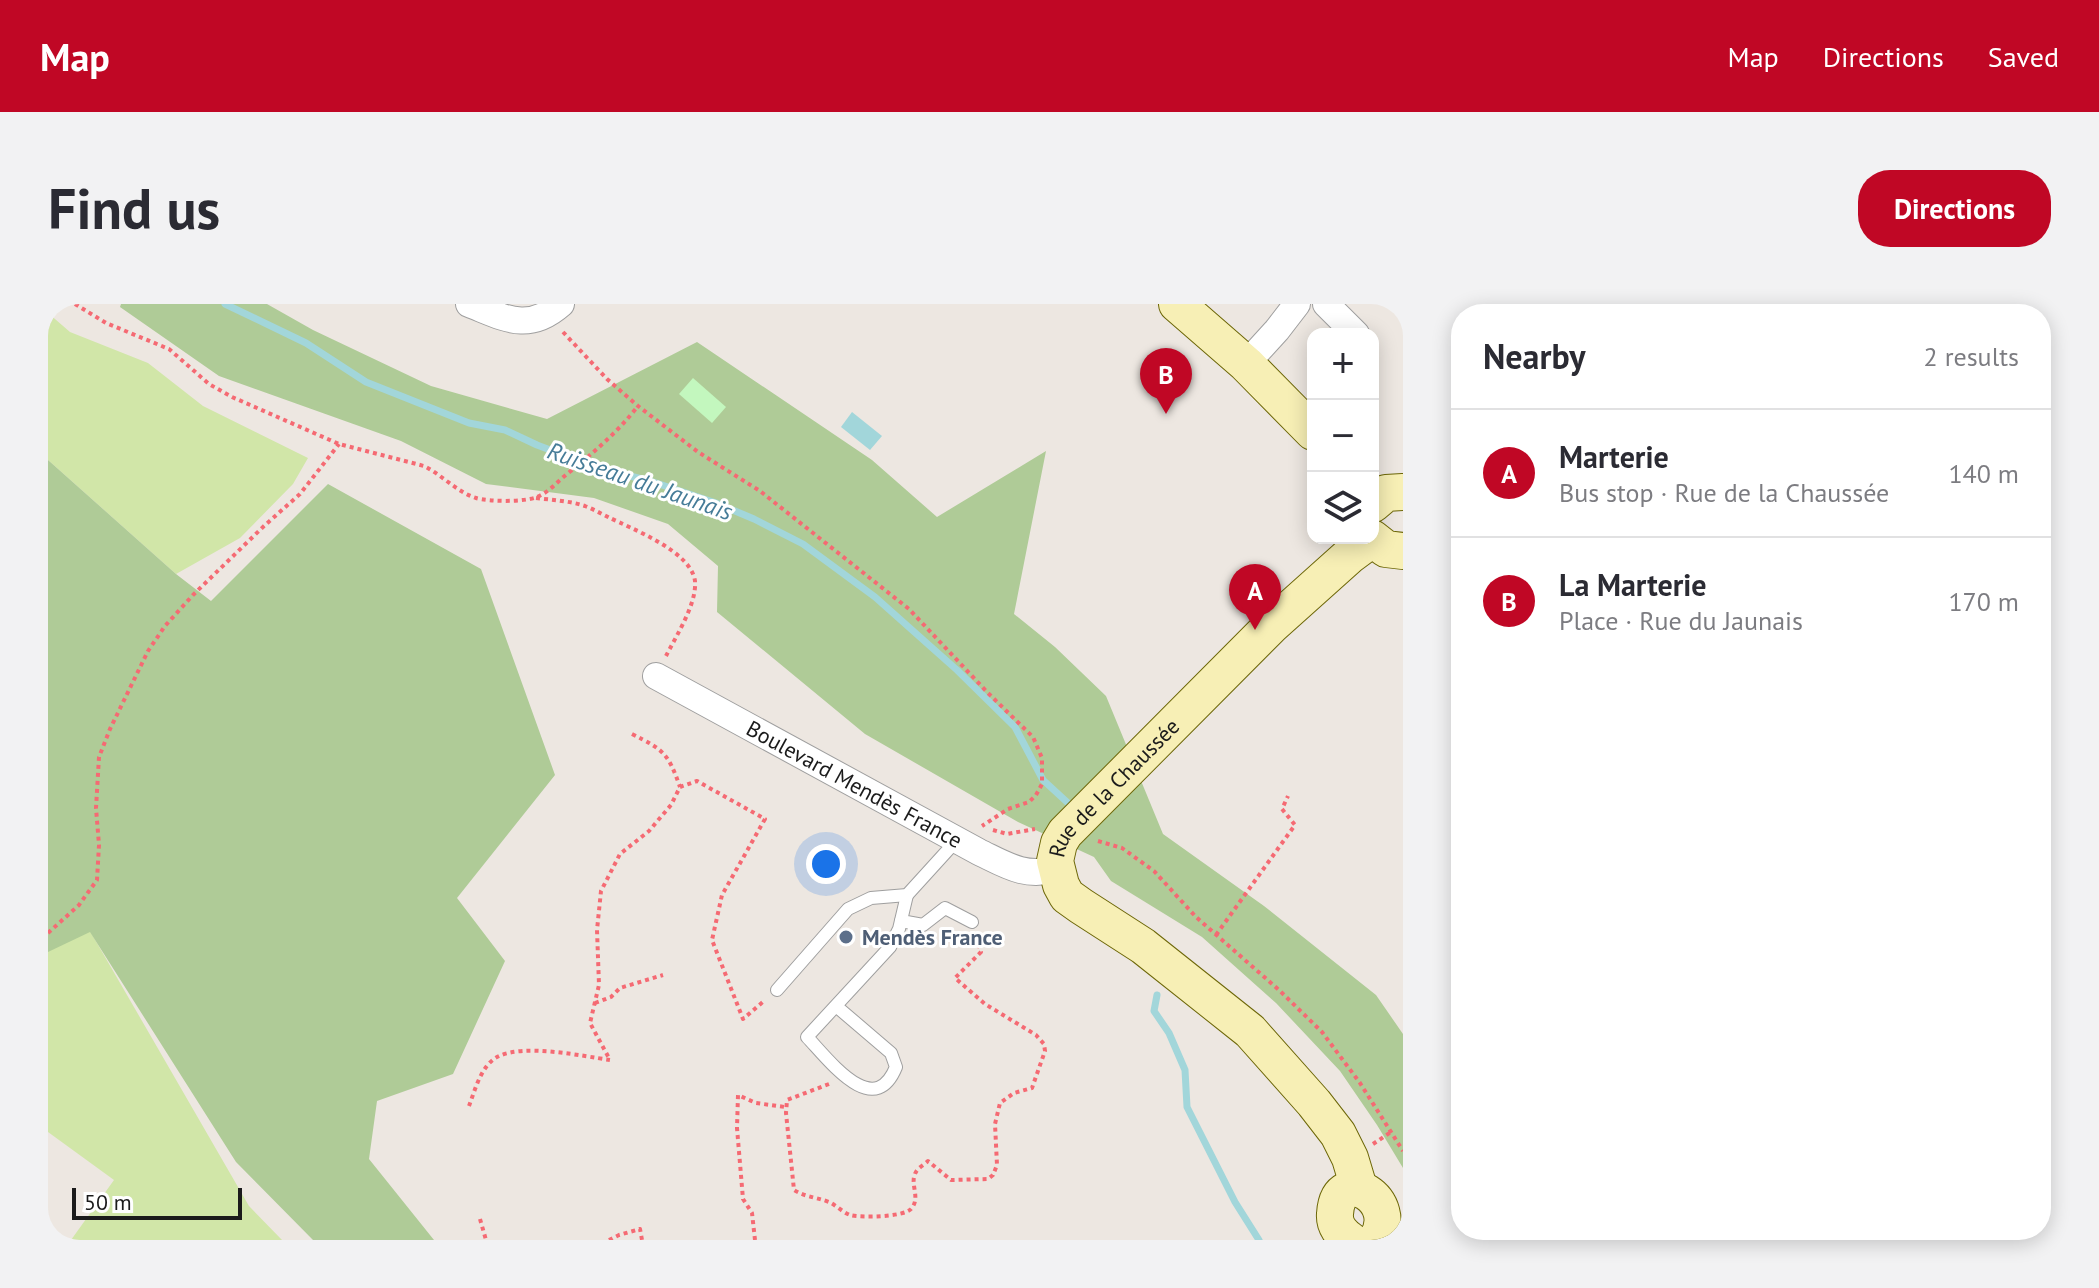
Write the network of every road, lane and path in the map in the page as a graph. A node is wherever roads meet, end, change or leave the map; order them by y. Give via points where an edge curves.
1 (75, 304) edge
2 (469, 304) edge
3 (1177, 304) edge
4 (1297, 304) edge
5 (1326, 304) edge
6 (555, 309) edge
7 (1350, 328) edge
8 (1246, 364) junction
9 (638, 406) junction
10 (1307, 426) edge
11 (339, 444) junction
12 (535, 498) junction
13 (1364, 544) edge
14 (1377, 544) edge
15 (1403, 551) edge
16 (656, 676) joint
17 (632, 734) dead end
18 (680, 787) junction
19 (1288, 796) dead end
20 (1070, 828) junction
21 (968, 836) junction
22 (1056, 869) junction
23 (907, 895) junction
24 (901, 921) junction
25 (972, 922) joint
26 (48, 933) edge
27 (1216, 935) junction
28 (663, 975) dead end
29 (777, 990) joint
30 (595, 1003) junction
31 (836, 1006) junction
32 (845, 1076) junction
33 (469, 1106) dead end
34 (786, 1107) junction
35 (1403, 1151) edge
36 (1359, 1188) junction
37 (480, 1219) dead end
38 (1337, 1237) edge
39 (486, 1240) edge
40 (609, 1240) edge
41 (642, 1240) edge
42 (755, 1240) edge
43 (1376, 1240) edge

1 - 11 path via 169,349 232,397
2 - 6 street via 520,321
3 - 8 street
4 - 8 street
5 - 7 street
6 - 9 path via 607,379
8 - 10 street
9 - 12 path via 600,448
9 - 21 path via 760,491 909,609 1033,737 1043,769 1036,795
11 - 12 path via 424,466 474,498
11 - 26 path via 300,494 193,595 148,651 99,757 97,880
12 - 16 path via 591,508 640,531 686,562 695,581 691,603
13 - 20 street, Rue de la Chaussée via 1272,625
14 - 15 street
16 - 21 street, Boulevard Mendès France
17 - 18 path via 659,748
18 - 29 path via 697,781 765,819 722,895 712,940 743,1019
18 - 30 path via 649,831 620,854 601,891
19 - 27 path via 1282,809 1295,825
20 - 21 path via 1059,817 1021,833
20 - 22 street, Rue de la Chaussée via 1059,843
20 - 27 path via 1122,848 1154,871
21 - 22 street, Boulevard Mendès France via 979,852 1020,871
21 - 23 lane
22 - 36 street, Rue de la Chaussée via 1067,896 1143,946 1250,1031 1338,1134
23 - 24 lane
23 - 29 lane via 871,898 848,909
24 - 25 lane via 923,925 945,908
24 - 31 lane via 890,947
25 - 34 path via 981,952 955,978 1036,1035 1045,1051 1032,1088 1000,1103 993,1175 951,1180 928,1161 914,1176 916,1201 906,1213 850,1215 794,1190
27 - 35 path via 1322,1032
28 - 30 path via 620,988
30 - 33 path via 590,1023 610,1060 569,1052 509,1053 485,1068
31 - 32 lane via 807,1037
31 - 32 lane via 891,1053 896,1067 880,1089 868,1089
32 - 34 path via 794,1096
34 - 42 path via 738,1095 743,1199 752,1213
36 - 38 street via 1339,1201
36 - 43 street via 1378,1193 1389,1207 1388,1226
37 - 39 path
40 - 41 path via 640,1229

